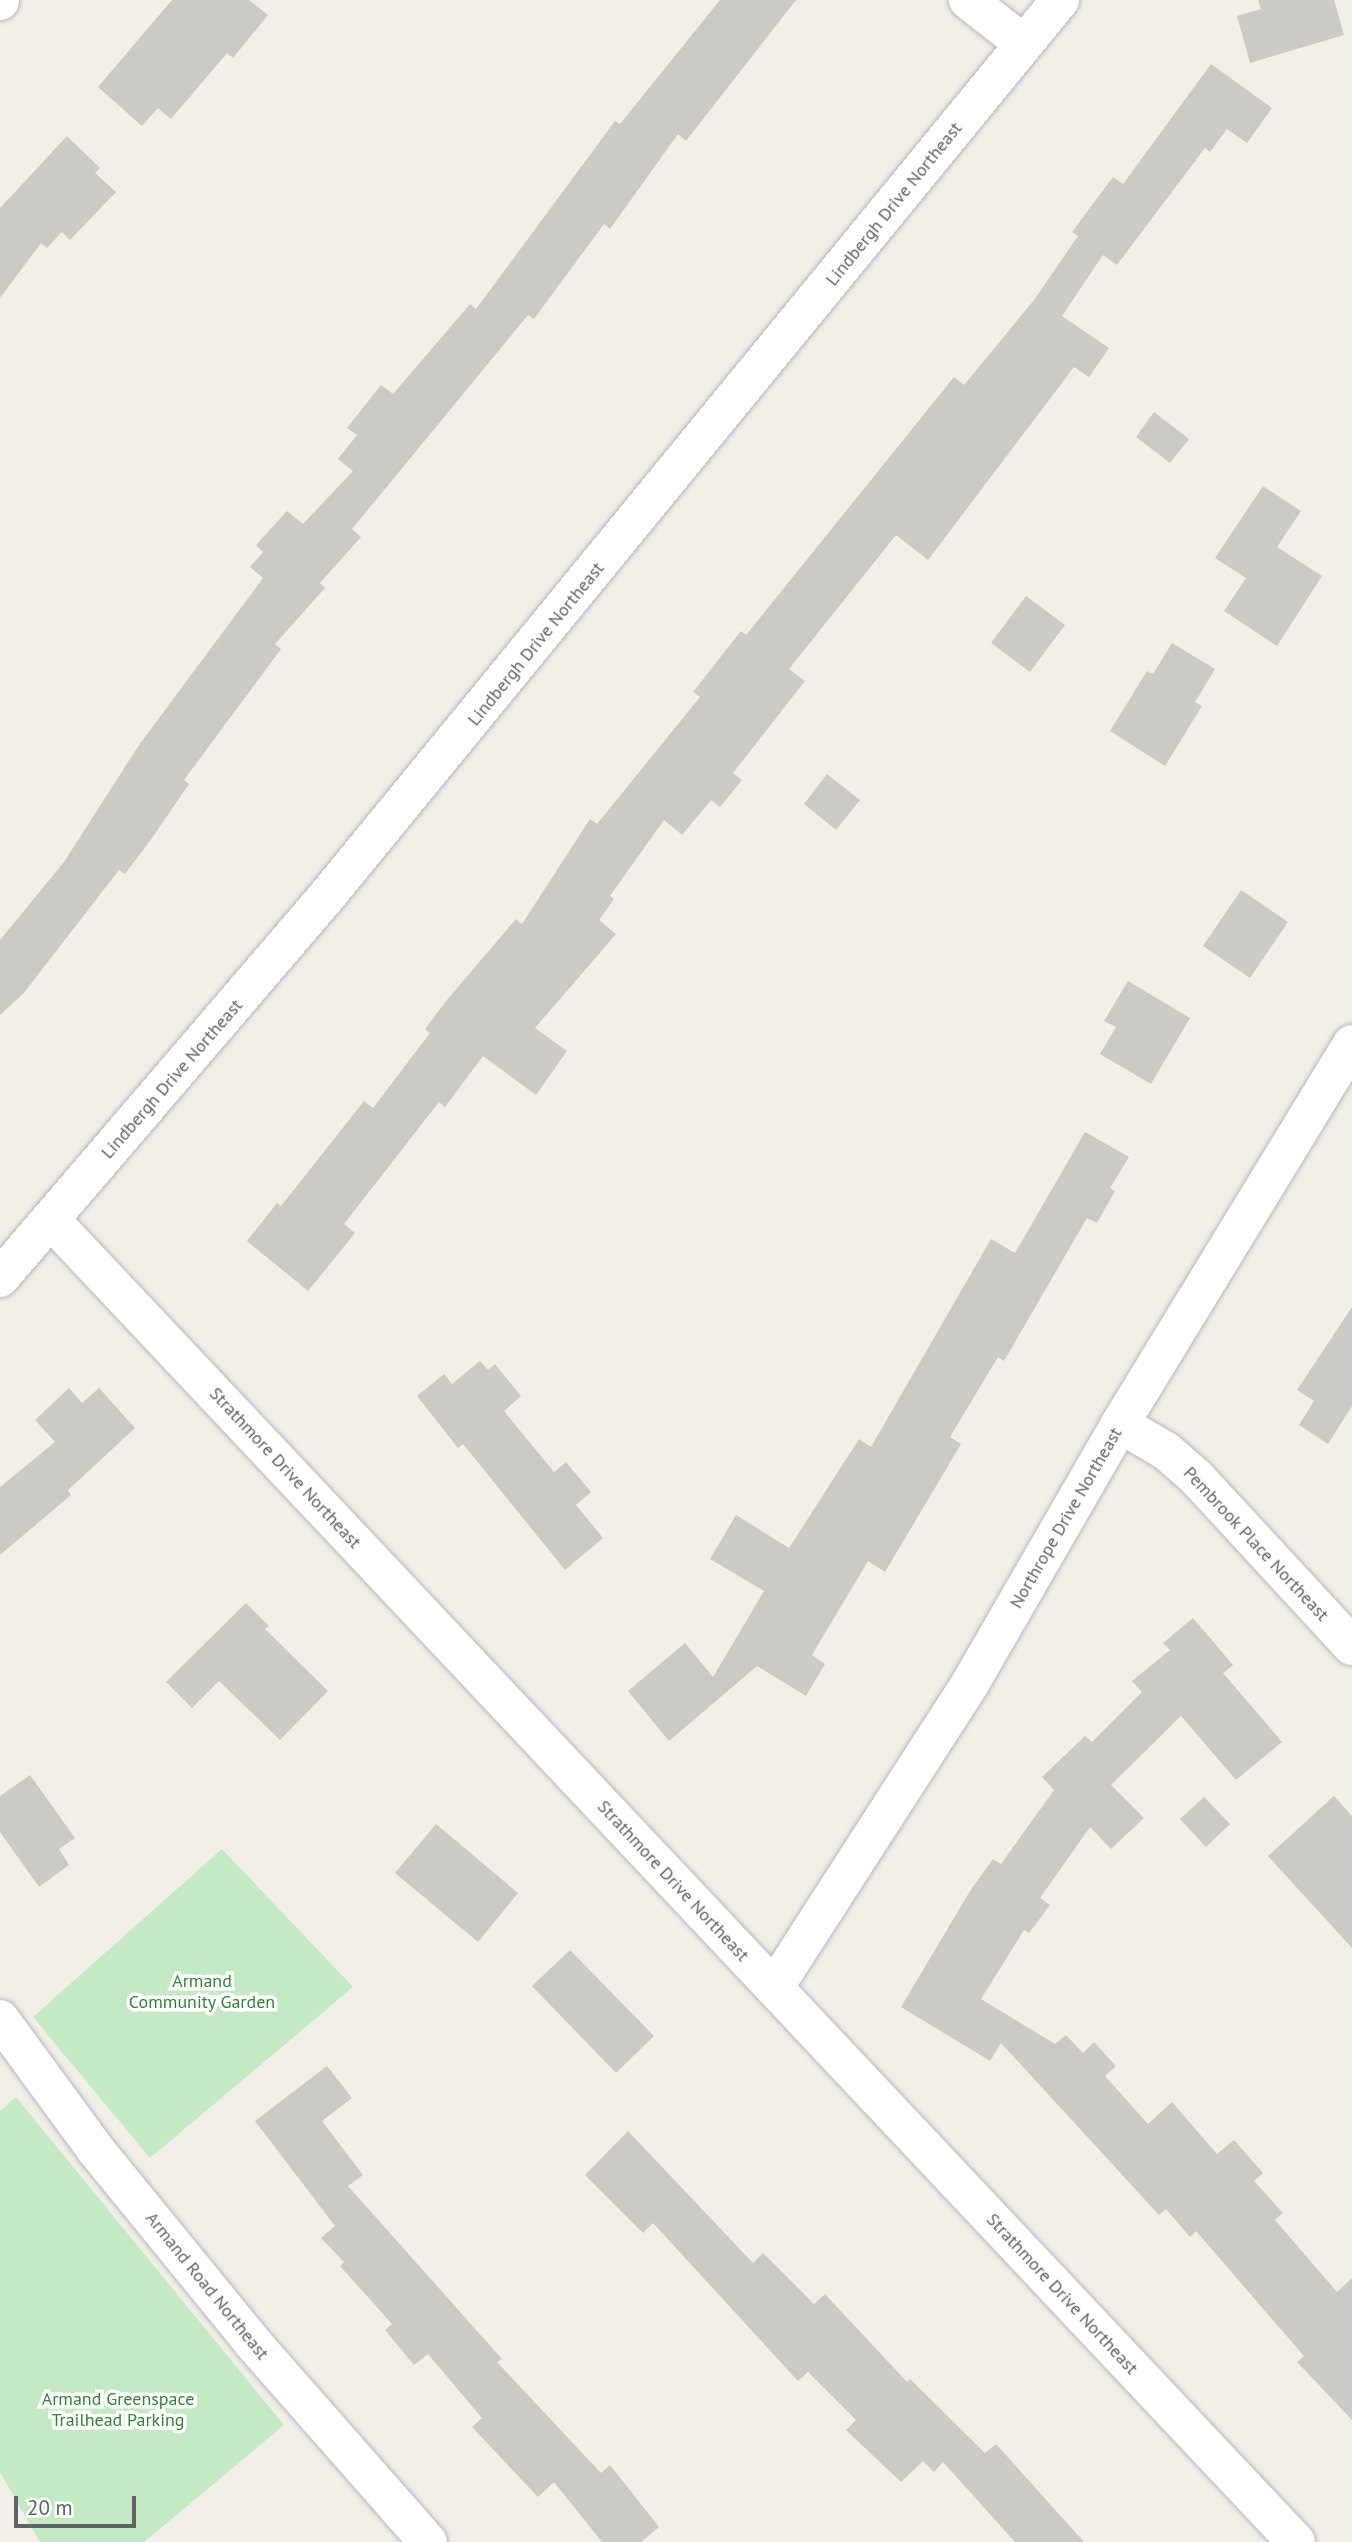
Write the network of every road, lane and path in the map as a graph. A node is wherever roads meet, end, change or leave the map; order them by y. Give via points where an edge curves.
1 (968, 0) edge
2 (1060, 0) edge
3 (1024, 44) junction
4 (1352, 1044) edge
5 (51, 1220) junction
6 (0, 1278) edge
7 (1120, 1424) junction
8 (1352, 1646) edge
9 (774, 1988) junction
10 (0, 2019) edge
11 (428, 2542) edge
12 (1296, 2542) edge

1 - 3 street
2 - 3 street, Lindbergh Drive Northeast
3 - 5 street, Lindbergh Drive Northeast via 487,703
4 - 7 street, Northrope Drive Northeast
5 - 6 street, Lindbergh Drive Northeast
5 - 9 street, Strathmore Drive Northeast
7 - 8 street, Pembrook Place Northeast via 1166,1451 1196,1478
7 - 9 street, Northrope Drive Northeast via 971,1682
9 - 12 street, Strathmore Drive Northeast
10 - 11 street, Armand Road Northeast via 95,2148 244,2332

